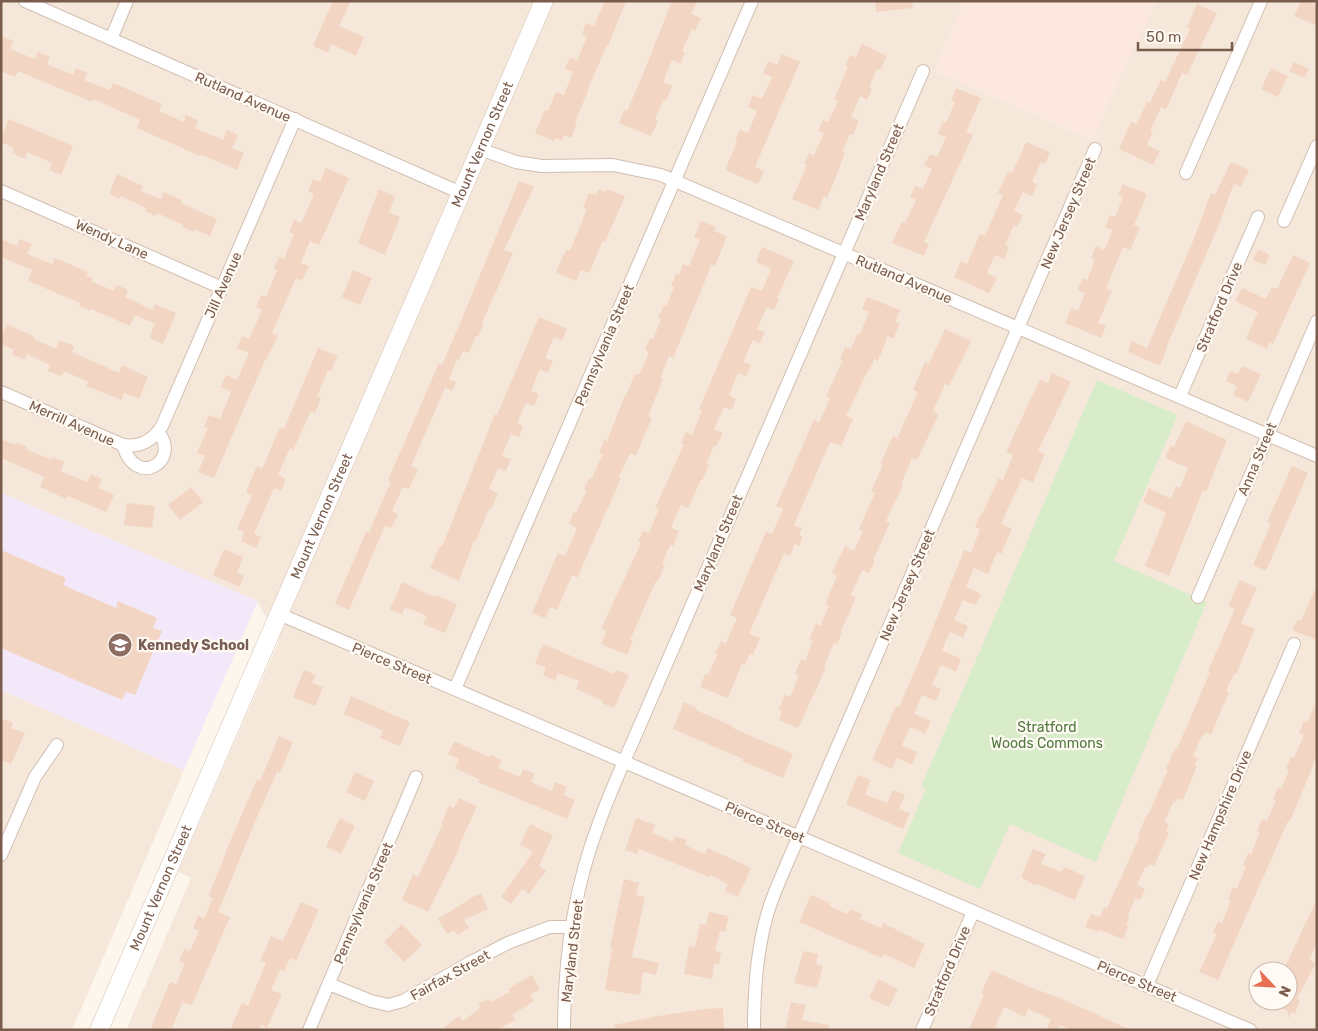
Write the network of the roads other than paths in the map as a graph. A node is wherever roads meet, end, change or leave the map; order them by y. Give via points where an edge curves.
1 (25, 1) edge
2 (127, 1) edge
3 (544, 1) edge
4 (752, 1) edge
5 (1261, 1) edge
6 (111, 39) junction
7 (923, 71) dead end
8 (296, 120) junction
9 (1317, 146) edge
10 (480, 149) junction
11 (1096, 149) dead end
12 (1186, 173) dead end
13 (675, 180) junction
14 (1, 191) edge
15 (461, 193) junction
16 (1258, 217) dead end
17 (1284, 221) dead end
18 (843, 253) junction
19 (222, 288) junction
20 (1317, 321) edge
21 (1018, 328) junction
22 (1, 392) edge
23 (1180, 396) junction
24 (158, 432) junction
25 (1268, 435) junction
26 (143, 444) joint
27 (123, 445) junction
28 (1317, 456) edge
29 (1198, 596) dead end
30 (279, 614) junction
31 (1294, 644) dead end
32 (455, 689) junction
33 (57, 746) dead end
34 (624, 762) junction
35 (416, 777) dead end
36 (798, 836) junction
37 (1, 855) edge
38 (973, 912) junction
39 (572, 927) junction
40 (329, 984) junction
41 (1147, 985) junction
42 (99, 1030) edge
43 (309, 1030) edge
44 (564, 1030) edge
45 (754, 1030) edge
46 (922, 1030) edge
47 (1250, 1030) edge

1 - 6 street, Rutland Avenue
2 - 6 street
3 - 10 street, Mount Vernon Street
4 - 13 street, Pennsylvania Street
5 - 12 street
6 - 8 street, Rutland Avenue
7 - 18 street, Maryland Street
8 - 15 street, Rutland Avenue
8 - 19 street, Jill Avenue
9 - 17 street
10 - 13 street, Rutland Avenue via 516,162 542,166 613,165
10 - 15 street, Mount Vernon Street
11 - 21 street, New Jersey Street
13 - 18 street, Rutland Avenue
13 - 32 street, Pennsylvania Street
14 - 19 street, Wendy Lane
15 - 30 street, Mount Vernon Street
16 - 23 street, Stratford Drive
18 - 21 street, Rutland Avenue
18 - 34 street, Maryland Street
19 - 24 street, Jill Avenue
20 - 25 street, Anna Street
21 - 23 street, Rutland Avenue
21 - 36 street, New Jersey Street
22 - 27 street, Merrill Avenue
23 - 25 street, Rutland Avenue
24 - 26 street, Jill Avenue
24 - 27 street via 164,442 163,458 152,467 145,469 132,463
25 - 28 street, Rutland Avenue
25 - 29 street, Anna Street
26 - 27 street, Merrill Avenue
30 - 32 street, Pierce Street
30 - 42 street, Mount Vernon Street
31 - 41 street, New Hampshire Drive
32 - 34 street, Pierce Street
33 - 37 street via 35,777
34 - 36 street, Pierce Street
34 - 39 street, Maryland Street via 591,845
35 - 40 street, Pennsylvania Street
36 - 38 street, Pierce Street
36 - 45 street, New Jersey Street via 766,918 754,992
38 - 41 street, Pierce Street
38 - 46 street, Stratford Drive
39 - 40 street, Fairfax Street via 550,927 508,943 403,1001 388,1004 371,1001
39 - 44 street, Maryland Street
40 - 43 street, Pennsylvania Street
41 - 47 street, Pierce Street

